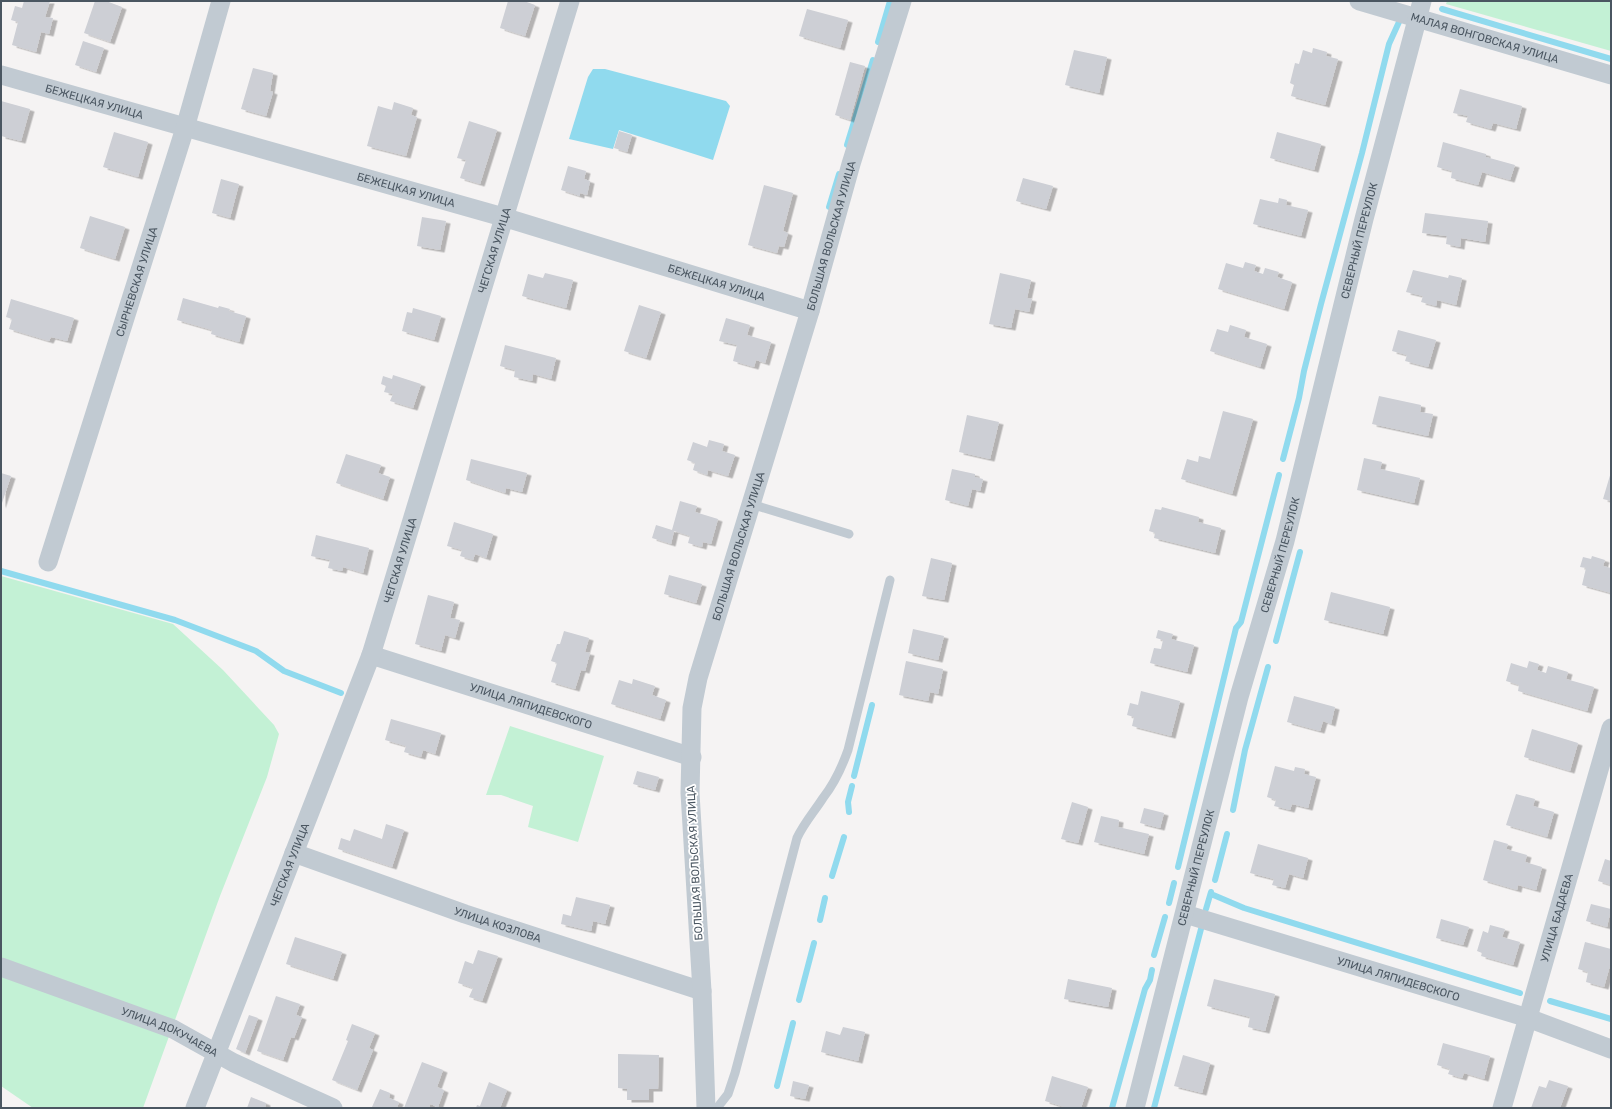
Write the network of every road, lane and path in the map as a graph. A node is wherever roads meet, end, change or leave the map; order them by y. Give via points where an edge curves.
1 (222, 1) edge
2 (570, 1) edge
3 (902, 1) edge
4 (1359, 1) edge
5 (1420, 10) edge
6 (1, 75) edge
7 (1611, 75) edge
8 (185, 128) junction
9 (503, 217) junction
10 (810, 311) junction
11 (751, 504) junction
12 (849, 534) dead end
13 (48, 562) dead end
14 (890, 580) dead end
15 (371, 655) junction
16 (1611, 728) edge
17 (692, 757) junction
18 (294, 853) junction
19 (1185, 914) junction
20 (1, 967) edge
21 (702, 991) junction
22 (1528, 1018) junction
23 (1611, 1049) edge
24 (216, 1054) junction
25 (196, 1108) edge
26 (333, 1108) edge
27 (706, 1108) edge
28 (717, 1108) edge
29 (1135, 1108) edge
30 (1502, 1108) edge

1 - 8 street, СЫРНЕВСКАЯ УЛИЦА
2 - 9 street, ЧЕГСКАЯ УЛИЦА
3 - 10 street, БОЛЬШАЯ ВОЛЬСКАЯ УЛИЦА via 851,164
4 - 5 street, МАЛАЯ ВОНГОВСКАЯ УЛИЦА
5 - 7 street, МАЛАЯ ВОНГОВСКАЯ УЛИЦА
5 - 19 street, СЕВЕРНЫЙ ПЕРЕУЛОК via 1364,219 1285,541 1239,697
6 - 8 street, БЕЖЕЦКАЯ УЛИЦА
8 - 9 street, БЕЖЕЦКАЯ УЛИЦА
8 - 13 street, СЫРНЕВСКАЯ УЛИЦА
9 - 10 street, БЕЖЕЦКАЯ УЛИЦА
9 - 15 street, ЧЕГСКАЯ УЛИЦА
10 - 11 street, БОЛЬШАЯ ВОЛЬСКАЯ УЛИЦА
11 - 12 lane
11 - 17 street, БОЛЬШАЯ ВОЛЬСКАЯ УЛИЦА via 698,678 692,708
14 - 28 lane via 848,750 830,787 797,838 735,1073 728,1094
15 - 17 street, УЛИЦА ЛЯПИДЕВСКОГО
15 - 18 street, ЧЕГСКАЯ УЛИЦА
16 - 22 street, УЛИЦА БАДАЕВА
17 - 21 street, БОЛЬШАЯ ВОЛЬСКАЯ УЛИЦА via 690,793
18 - 21 street, УЛИЦА КОЗЛОВА via 465,914
18 - 24 street, ЧЕГСКАЯ УЛИЦА
19 - 22 street, УЛИЦА ЛЯПИДЕВСКОГО
19 - 29 street, СЕВЕРНЫЙ ПЕРЕУЛОК
20 - 24 street, УЛИЦА ДОКУЧАЕВА via 173,1029
21 - 27 street, БОЛЬШАЯ ВОЛЬСКАЯ УЛИЦА
22 - 23 street, УЛИЦА ЛЯПИДЕВСКОГО
22 - 30 street, УЛИЦА БАДАЕВА
24 - 25 street, ЧЕГСКАЯ УЛИЦА
24 - 26 street, УЛИЦА ДОКУЧАЕВА

